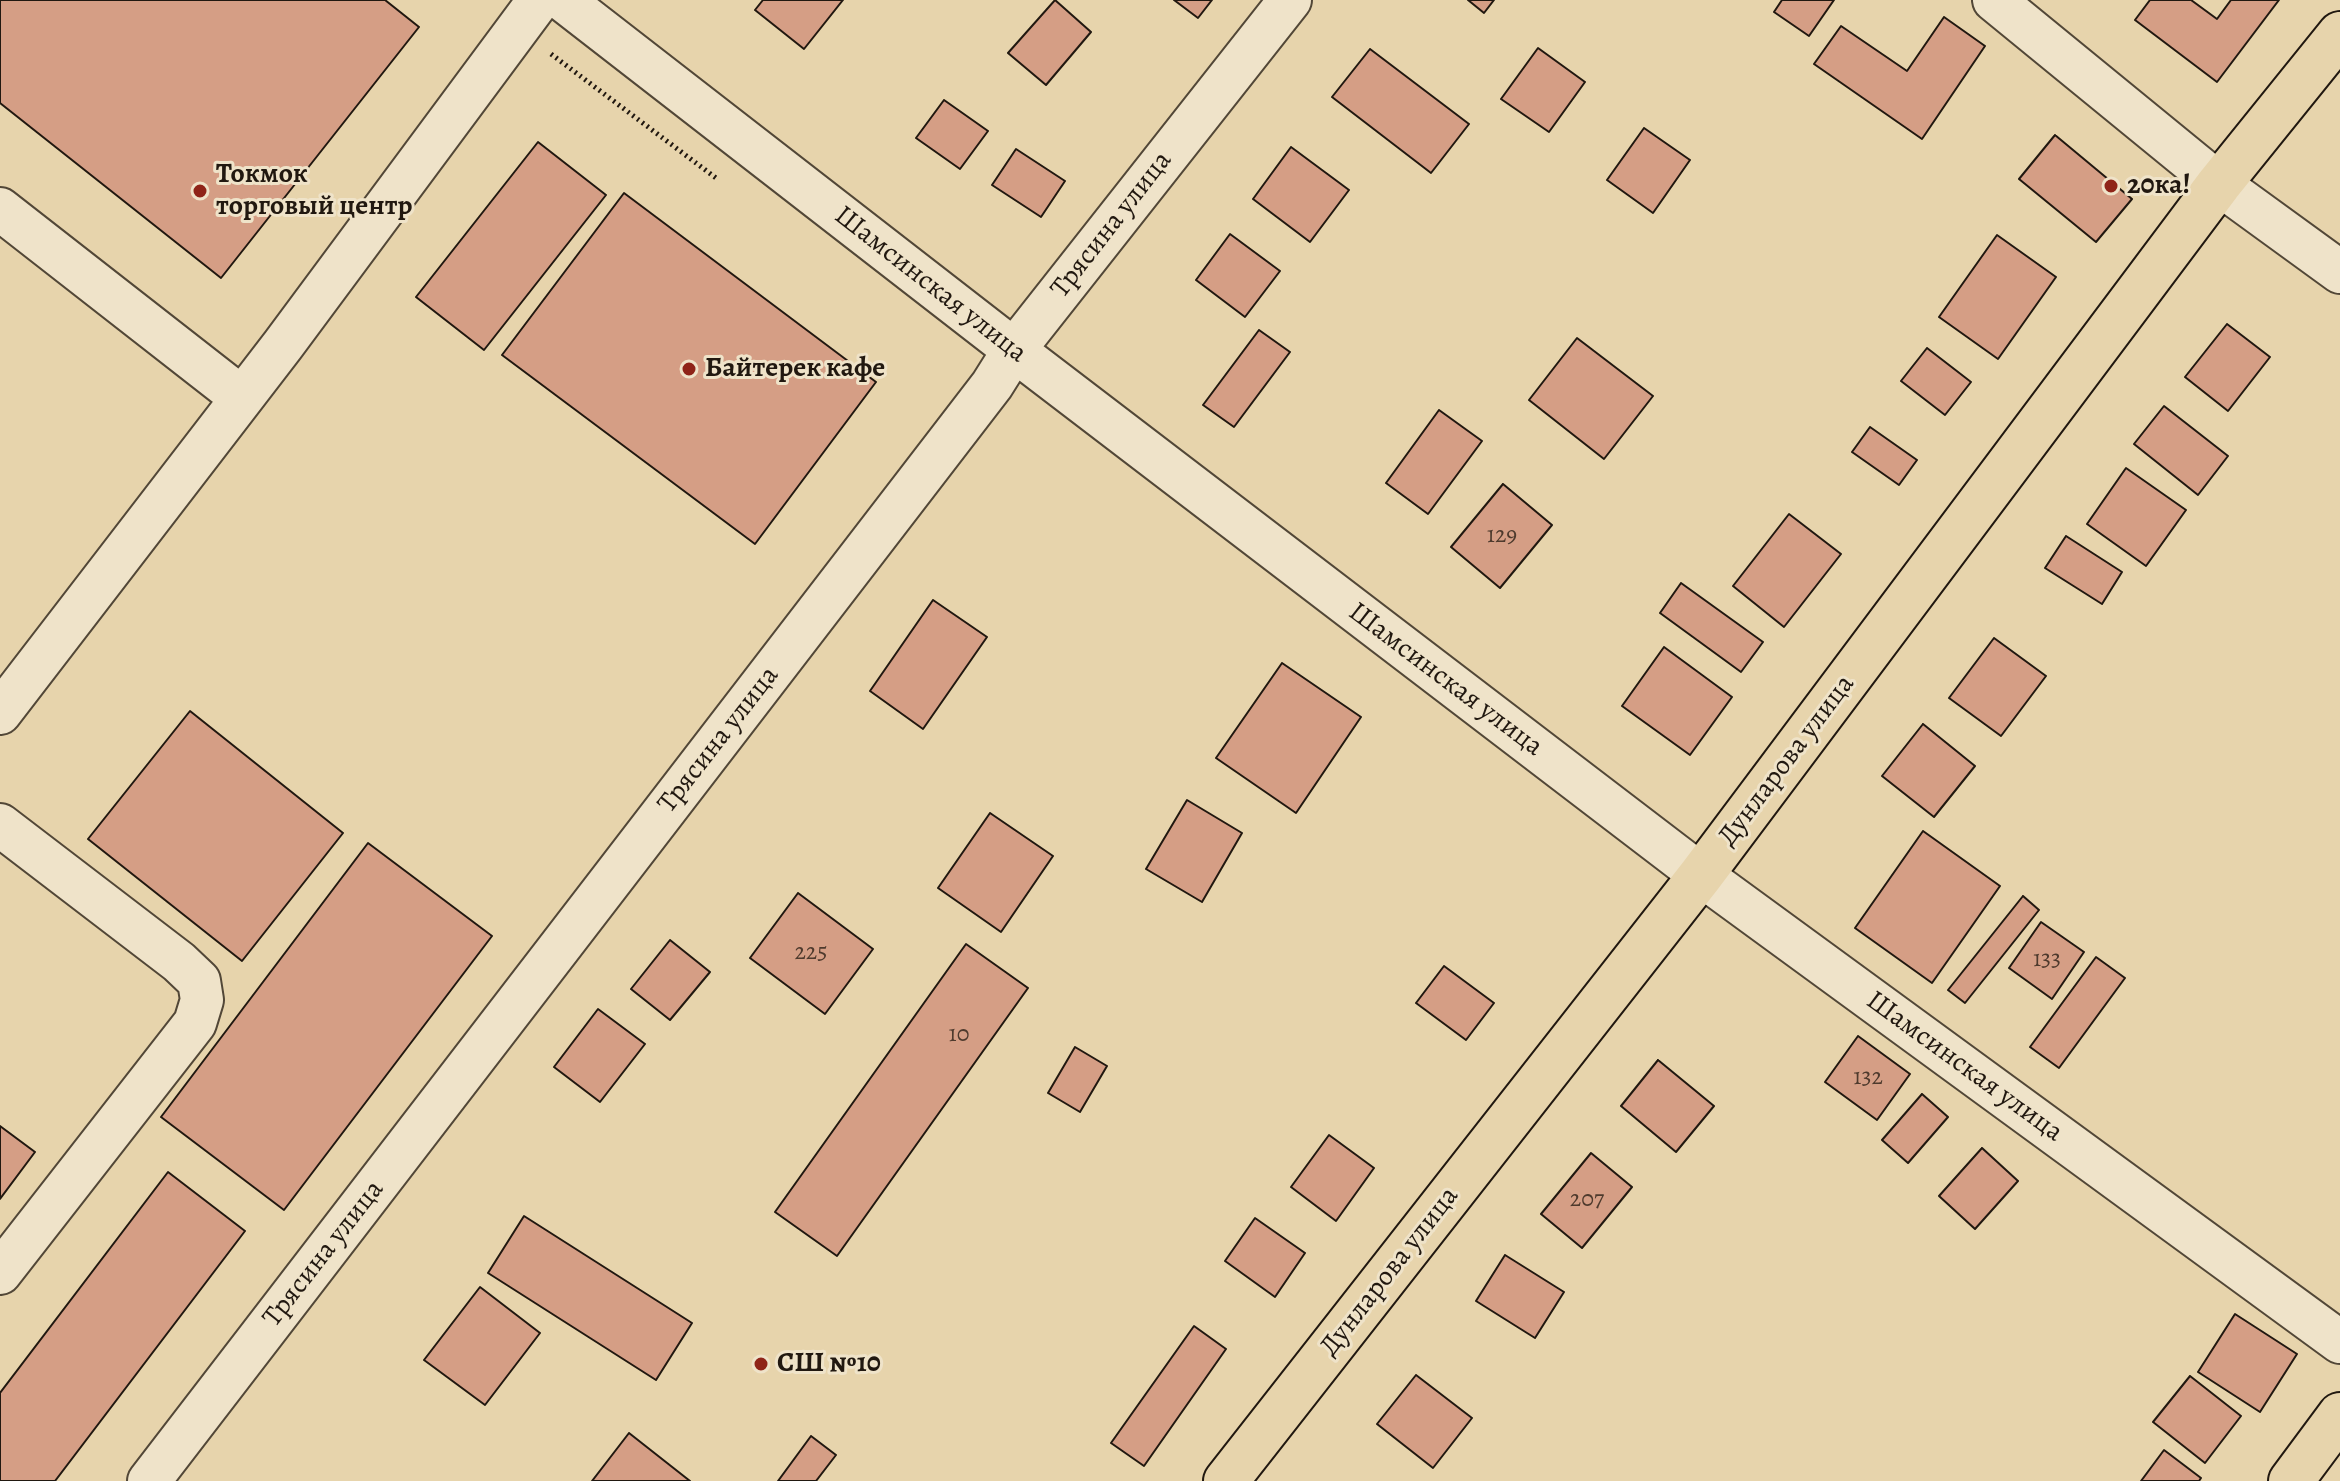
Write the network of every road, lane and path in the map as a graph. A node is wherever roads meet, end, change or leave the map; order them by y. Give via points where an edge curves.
1 (539, 0) edge
2 (563, 0) edge
3 (1290, 0) edge
4 (1994, 0) edge
5 (2340, 34) edge
6 (2219, 184) junction
7 (0, 209) edge
8 (2340, 272) edge
9 (1014, 350) junction
10 (242, 398) junction
11 (0, 713) edge
12 (0, 825) edge
13 (1701, 875) junction
14 (0, 1273) edge
15 (2340, 1342) edge
16 (2340, 1415) edge
17 (149, 1481) edge
18 (1226, 1481) edge
19 (2291, 1481) edge

1 - 10 street
2 - 9 street, Шамсинская улица
3 - 9 street, Трясина улица
4 - 6 street
5 - 6 main road, Дунларова улица
6 - 8 street
6 - 13 main road, Дунларова улица
7 - 10 street
9 - 13 street, Шамсинская улица
9 - 17 street, Трясина улица
10 - 11 street
12 - 14 street via 179,962 199,981 202,1000 195,1023
13 - 15 street, Шамсинская улица
13 - 18 main road, Дунларова улица
16 - 19 main road

